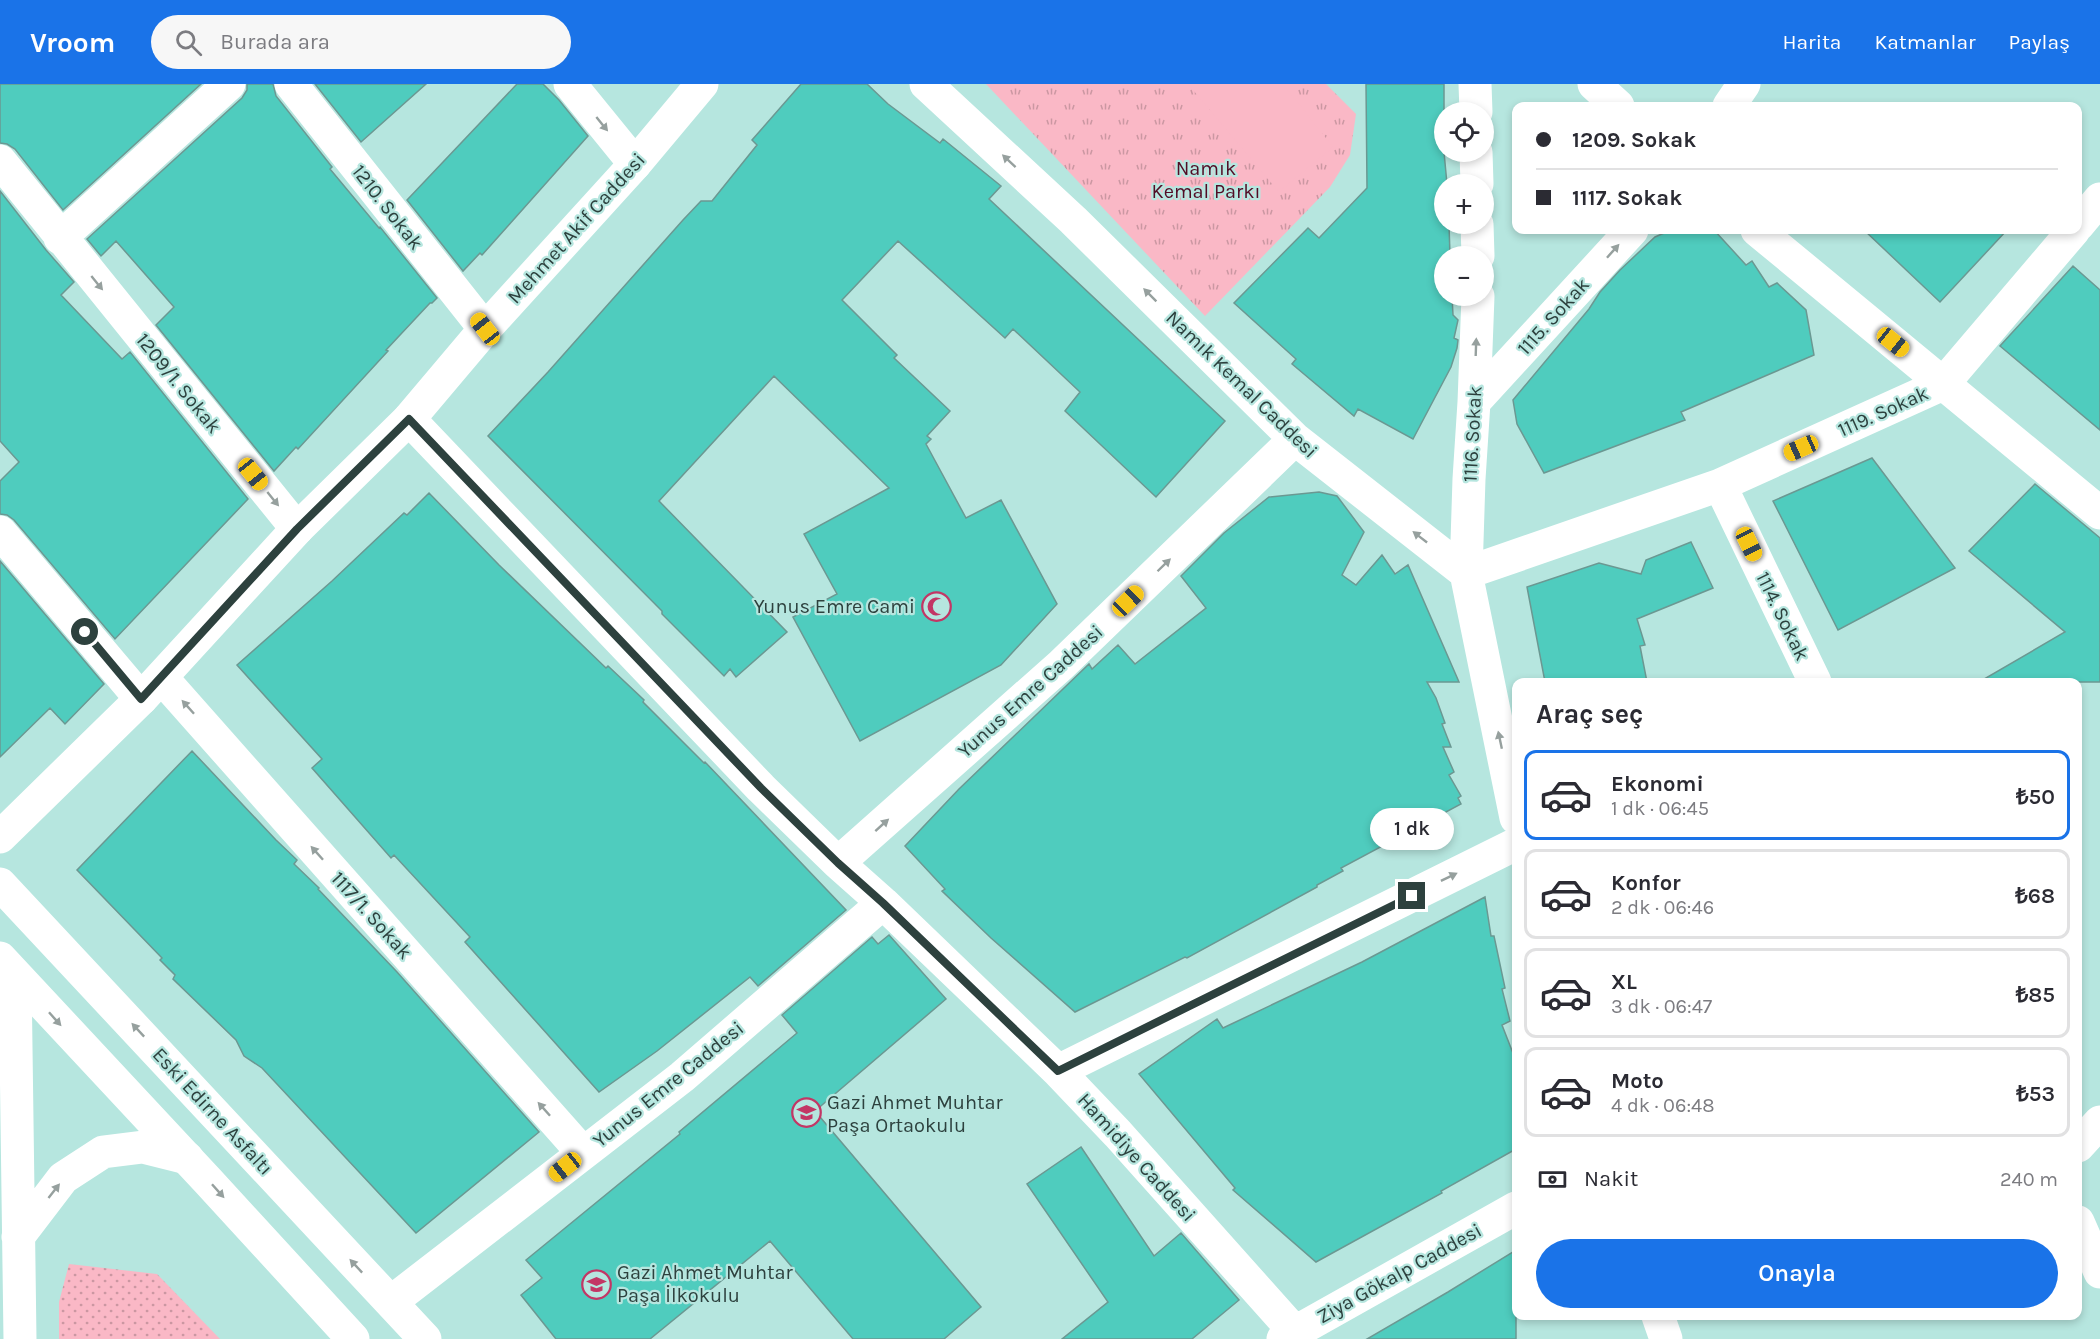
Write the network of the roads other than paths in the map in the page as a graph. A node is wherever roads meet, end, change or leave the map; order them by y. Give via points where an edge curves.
1 (229, 84) edge
2 (291, 84) edge
3 (570, 84) edge
4 (702, 84) edge
5 (926, 84) edge
6 (1475, 84) edge
7 (1594, 84) edge
8 (1744, 84) edge
9 (1476, 102) edge
10 (1614, 102) edge
11 (1732, 102) edge
12 (0, 161) edge
13 (634, 164) junction
14 (10, 196) edge
15 (2100, 199) edge
16 (2082, 220) edge
17 (1628, 234) edge
18 (1762, 234) edge
19 (2071, 234) edge
20 (60, 238) junction
21 (1478, 306) edge
22 (485, 329) junction
23 (1943, 384) junction
24 (1474, 402) junction
25 (409, 419) junction
26 (1295, 439) junction
27 (1720, 485) junction
28 (2100, 513) edge
29 (297, 529) junction
30 (0, 532) edge
31 (1466, 573) junction
32 (1813, 678) edge
33 (151, 688) junction
34 (1512, 798) edge
35 (0, 837) edge
36 (1512, 846) edge
37 (838, 863) junction
38 (8, 893) edge
39 (883, 903) junction
40 (8, 967) edge
41 (1058, 1071) junction
42 (2100, 1122) edge
43 (2082, 1142) edge
44 (583, 1153) junction
45 (187, 1158) junction
46 (1512, 1210) edge
47 (2082, 1231) edge
48 (18, 1237) junction
49 (2100, 1272) edge
50 (391, 1302) junction
51 (1659, 1320) edge
52 (1292, 1337) edge
53 (20, 1339) edge
54 (353, 1339) edge
55 (425, 1339) edge
56 (1666, 1339) edge

1 - 20 street
2 - 22 street, 1210. Sokak
3 -> 13 street
4 - 13 street, Mehmet Akif Caddesi
26 -> 5 street, Namık Kemal Caddesi via 1073,220
6 - 9 street
7 - 10 street
8 - 11 street
12 - 14 street, 1209/1. Sokak
13 - 22 street, Mehmet Akif Caddesi
14 - 20 street, 1209/1. Sokak
15 - 16 street
24 -> 17 street, 1115. Sokak
18 - 23 street
19 - 23 street, 1119. Sokak
20 -> 29 street, 1209/1. Sokak
24 -> 21 street, 1116. Sokak
22 - 25 street, Mehmet Akif Caddesi
23 - 27 street, 1119. Sokak
23 - 28 street
24 - 31 street, 1116. Sokak
25 - 29 street, Mehmet Akif Caddesi
25 - 37 street, Hamidiye Caddesi via 761,788
31 -> 26 street, Namık Kemal Caddesi
37 -> 26 street, Yunus Emre Caddesi via 1061,665
27 - 31 street, 1119. Sokak
27 - 32 street, 1114. Sokak
29 - 33 street, Mehmet Akif Caddesi
30 - 33 street, 1117/1. Sokak
34 -> 31 street
33 - 35 street, Mehmet Akif Caddesi
44 -> 33 street, 1117/1. Sokak
41 -> 36 street
37 - 39 street, Hamidiye Caddesi
38 - 40 street
50 -> 38 street, Eski Edirne Asfaltı
39 - 41 street, Hamidiye Caddesi
39 - 44 street, Yunus Emre Caddesi via 682,1077
40 -> 45 street
40 - 48 street
41 - 52 street, Hamidiye Caddesi via 1118,1134
42 - 43 street
44 - 50 street, Yunus Emre Caddesi
48 -> 45 street via 63,1178 103,1152 143,1147
45 -> 54 street
46 - 52 street, Ziya Gökalp Caddesi
47 - 49 street
48 - 53 street
50 - 55 street, Eski Edirne Asfaltı
51 - 56 street

